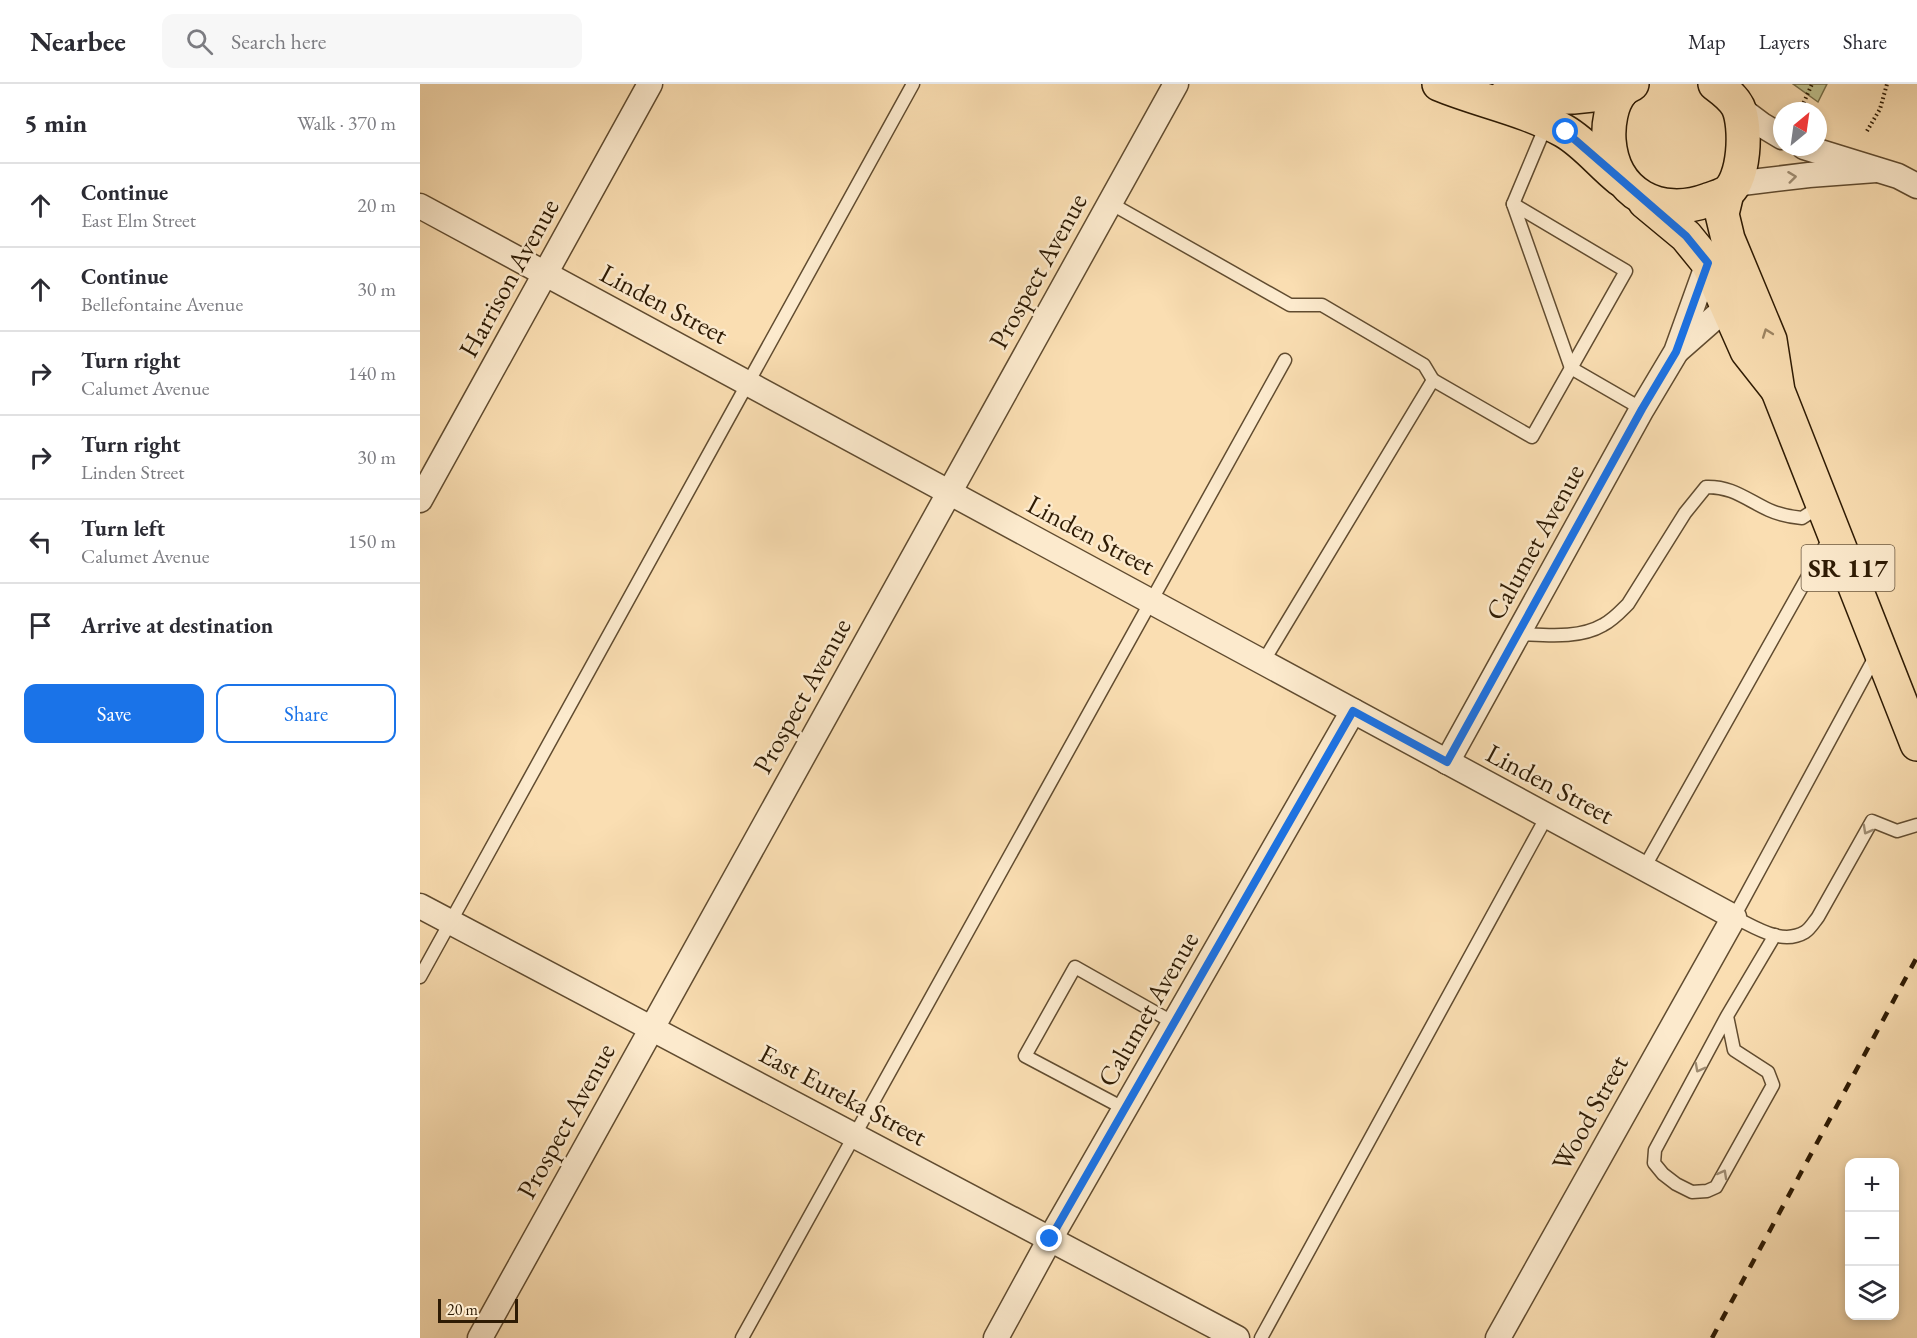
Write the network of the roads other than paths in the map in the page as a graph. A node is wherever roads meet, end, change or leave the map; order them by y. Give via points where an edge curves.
1 (650, 84) edge
2 (913, 84) edge
3 (1176, 84) edge
4 (1439, 84) edge
5 (1715, 84) edge
6 (1626, 88) edge
7 (1482, 99) junction
8 (1738, 107) junction
9 (1547, 122) junction
10 (1773, 132) edge
11 (1827, 154) edge
12 (1876, 170) junction
13 (1917, 186) edge
14 (1629, 187) junction
15 (1731, 188) junction
16 (1110, 203) junction
17 (1513, 204) junction
18 (420, 206) edge
19 (1708, 263) junction
20 (545, 274) junction
21 (1727, 307) junction
22 (1676, 352) junction
23 (1284, 360) dead end
24 (1570, 368) junction
25 (1433, 380) junction
26 (748, 384) junction
27 (1778, 391) junction
28 (1642, 409) junction
29 (949, 492) junction
30 (420, 500) edge
31 (1828, 518) junction
32 (1151, 601) junction
33 (1519, 633) junction
34 (1879, 649) junction
35 (1263, 662) junction
36 (1353, 711) junction
37 (1917, 744) edge
38 (1447, 762) junction
39 (1547, 816) junction
40 (1917, 825) edge
41 (1644, 868) junction
42 (420, 906) edge
43 (1734, 917) junction
44 (450, 922) junction
45 (1776, 935) junction
46 (420, 977) edge
47 (1727, 1016) junction
48 (1174, 1023) junction
49 (652, 1029) junction
50 (1125, 1109) junction
51 (854, 1135) junction
52 (1050, 1239) junction
53 (480, 1338) edge
54 (742, 1338) edge
55 (996, 1338) edge
56 (1237, 1338) edge
57 (1261, 1338) edge
58 (1497, 1338) edge

1 - 20 street, Harrison Avenue
2 - 26 lane
3 - 16 street, Prospect Avenue
4 - 7 main road, SR 117
5 - 8 main road
6 - 7 main road, SR 117 via 1573,97
6 - 14 main road via 1611,116 1609,133 1613,164
7 - 9 main road, SR 117
8 - 10 street
8 - 15 main road, SR 117 via 1744,143
9 - 14 main road, SR 117 via 1566,132
9 - 17 lane
11 - 12 street
12 - 13 street
15 -> 12 street via 1809,175
14 - 15 main road via 1657,204 1680,206 1700,203
14 - 19 main road, SR 117 via 1686,236
27 -> 15 main road, SR 117 via 1770,340 1728,239 1722,214
16 - 25 lane via 1290,305 1322,305 1424,365
16 - 29 street, Prospect Avenue
17 - 24 lane
17 - 24 lane via 1626,271
18 - 20 street, Linden Street
19 - 21 main road, SR 117
19 - 22 street, Calumet Avenue
20 - 26 street, Linden Street
20 - 30 street, Harrison Avenue
21 - 22 street, Calumet Avenue
21 - 27 main road, SR 117 via 1747,351
22 - 28 street, Calumet Avenue
23 - 32 lane
24 - 25 lane via 1532,437
24 - 28 lane
25 - 35 lane
26 - 29 street, Linden Street
26 - 44 lane
27 - 31 main road, SR 117
28 - 33 street, Calumet Avenue
29 - 32 street, Linden Street
29 - 49 street, Prospect Avenue
31 - 33 lane via 1802,518 1770,511 1738,492 1706,488 1685,513 1628,604 1602,626 1578,634
31 - 34 main road, SR 117
31 - 41 lane
32 - 35 street, Linden Street
32 - 51 lane
33 - 38 street, Calumet Avenue
34 - 37 main road, SR 117
34 - 43 lane
35 - 36 street, Linden Street
36 - 38 street, Linden Street
36 - 48 street, Calumet Avenue
38 - 39 street, Linden Street
39 - 41 street, Linden Street
39 - 57 lane
40 -> 45 lane via 1897,831 1872,821 1818,918 1807,931 1792,937
41 - 43 street, Linden Street
42 - 44 street, East Eureka Street
43 - 45 lane
43 - 58 street, Wood Street
44 - 46 lane
44 - 49 street, East Eureka Street
45 - 47 lane
47 -> 47 lane via 1654,1150 1654,1163 1663,1174 1692,1192 1716,1187 1773,1085 1768,1072 1734,1050
48 - 50 street, Calumet Avenue
48 - 50 lane via 1075,967 1025,1056
49 - 51 street, East Eureka Street
49 - 53 street, Prospect Avenue
50 - 52 street, Calumet Avenue
51 - 52 street, East Eureka Street
51 - 54 lane
52 - 55 street, Calumet Avenue
52 - 56 street, East Eureka Street

